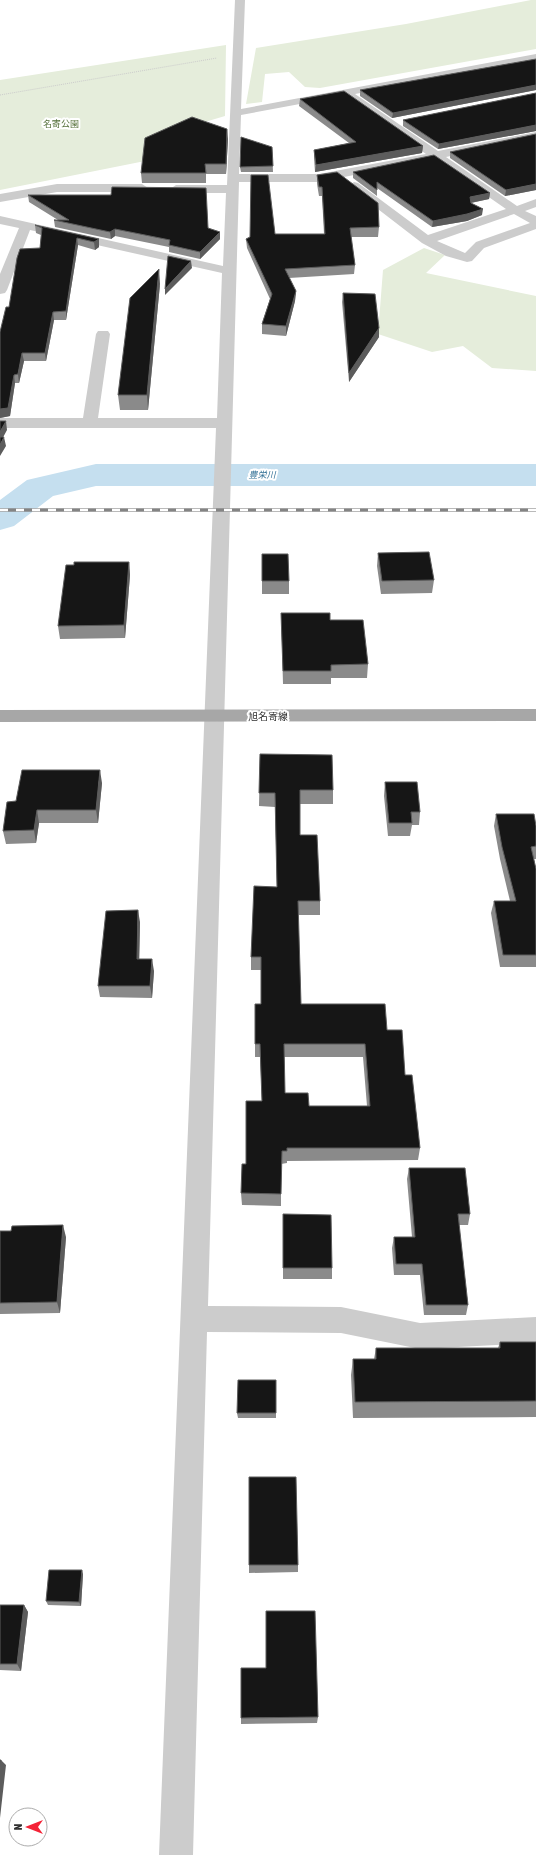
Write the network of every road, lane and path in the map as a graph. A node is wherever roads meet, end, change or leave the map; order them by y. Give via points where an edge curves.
1 (240, 0) edge
2 (239, 54) junction
3 (536, 57) edge
4 (523, 60) junction
5 (536, 67) edge
6 (346, 93) junction
7 (0, 95) edge
8 (236, 113) junction
9 (406, 120) edge
10 (391, 123) junction
11 (536, 135) edge
12 (436, 155) junction
13 (340, 175) junction
14 (233, 183) junction
15 (0, 198) edge
16 (536, 203) edge
17 (515, 210) junction
18 (0, 220) edge
19 (536, 221) edge
20 (26, 225) junction
21 (536, 225) edge
22 (426, 240) junction
23 (229, 271) junction
24 (0, 290) edge
25 (103, 334) dead end
26 (0, 423) edge
27 (90, 423) junction
28 (224, 423) junction
29 (536, 715) edge
30 (0, 716) edge
31 (214, 716) junction
32 (194, 1319) junction
33 (536, 1330) edge
34 (176, 1855) edge

1 - 2 street
2 - 7 path
2 - 8 street
3 - 4 street
4 - 5 street
4 - 6 street
6 - 8 street
6 - 10 street
8 - 14 street
9 - 10 street
10 - 12 street
11 - 12 street
12 - 13 street
12 - 17 street
13 - 14 street
13 - 22 street
14 - 15 street via 160,188 57,188
14 - 23 street
16 - 17 street
17 - 19 street
17 - 22 street
18 - 20 street
20 - 23 street
20 - 24 street
21 - 22 street via 480,245 468,258 451,253
23 - 28 street
25 - 27 street
26 - 27 street
27 - 28 street
28 - 31 street
29 - 31 main road, 旭名寄線
30 - 31 main road, 旭名寄線
31 - 32 street
32 - 33 street via 341,1320 420,1336
32 - 34 street

